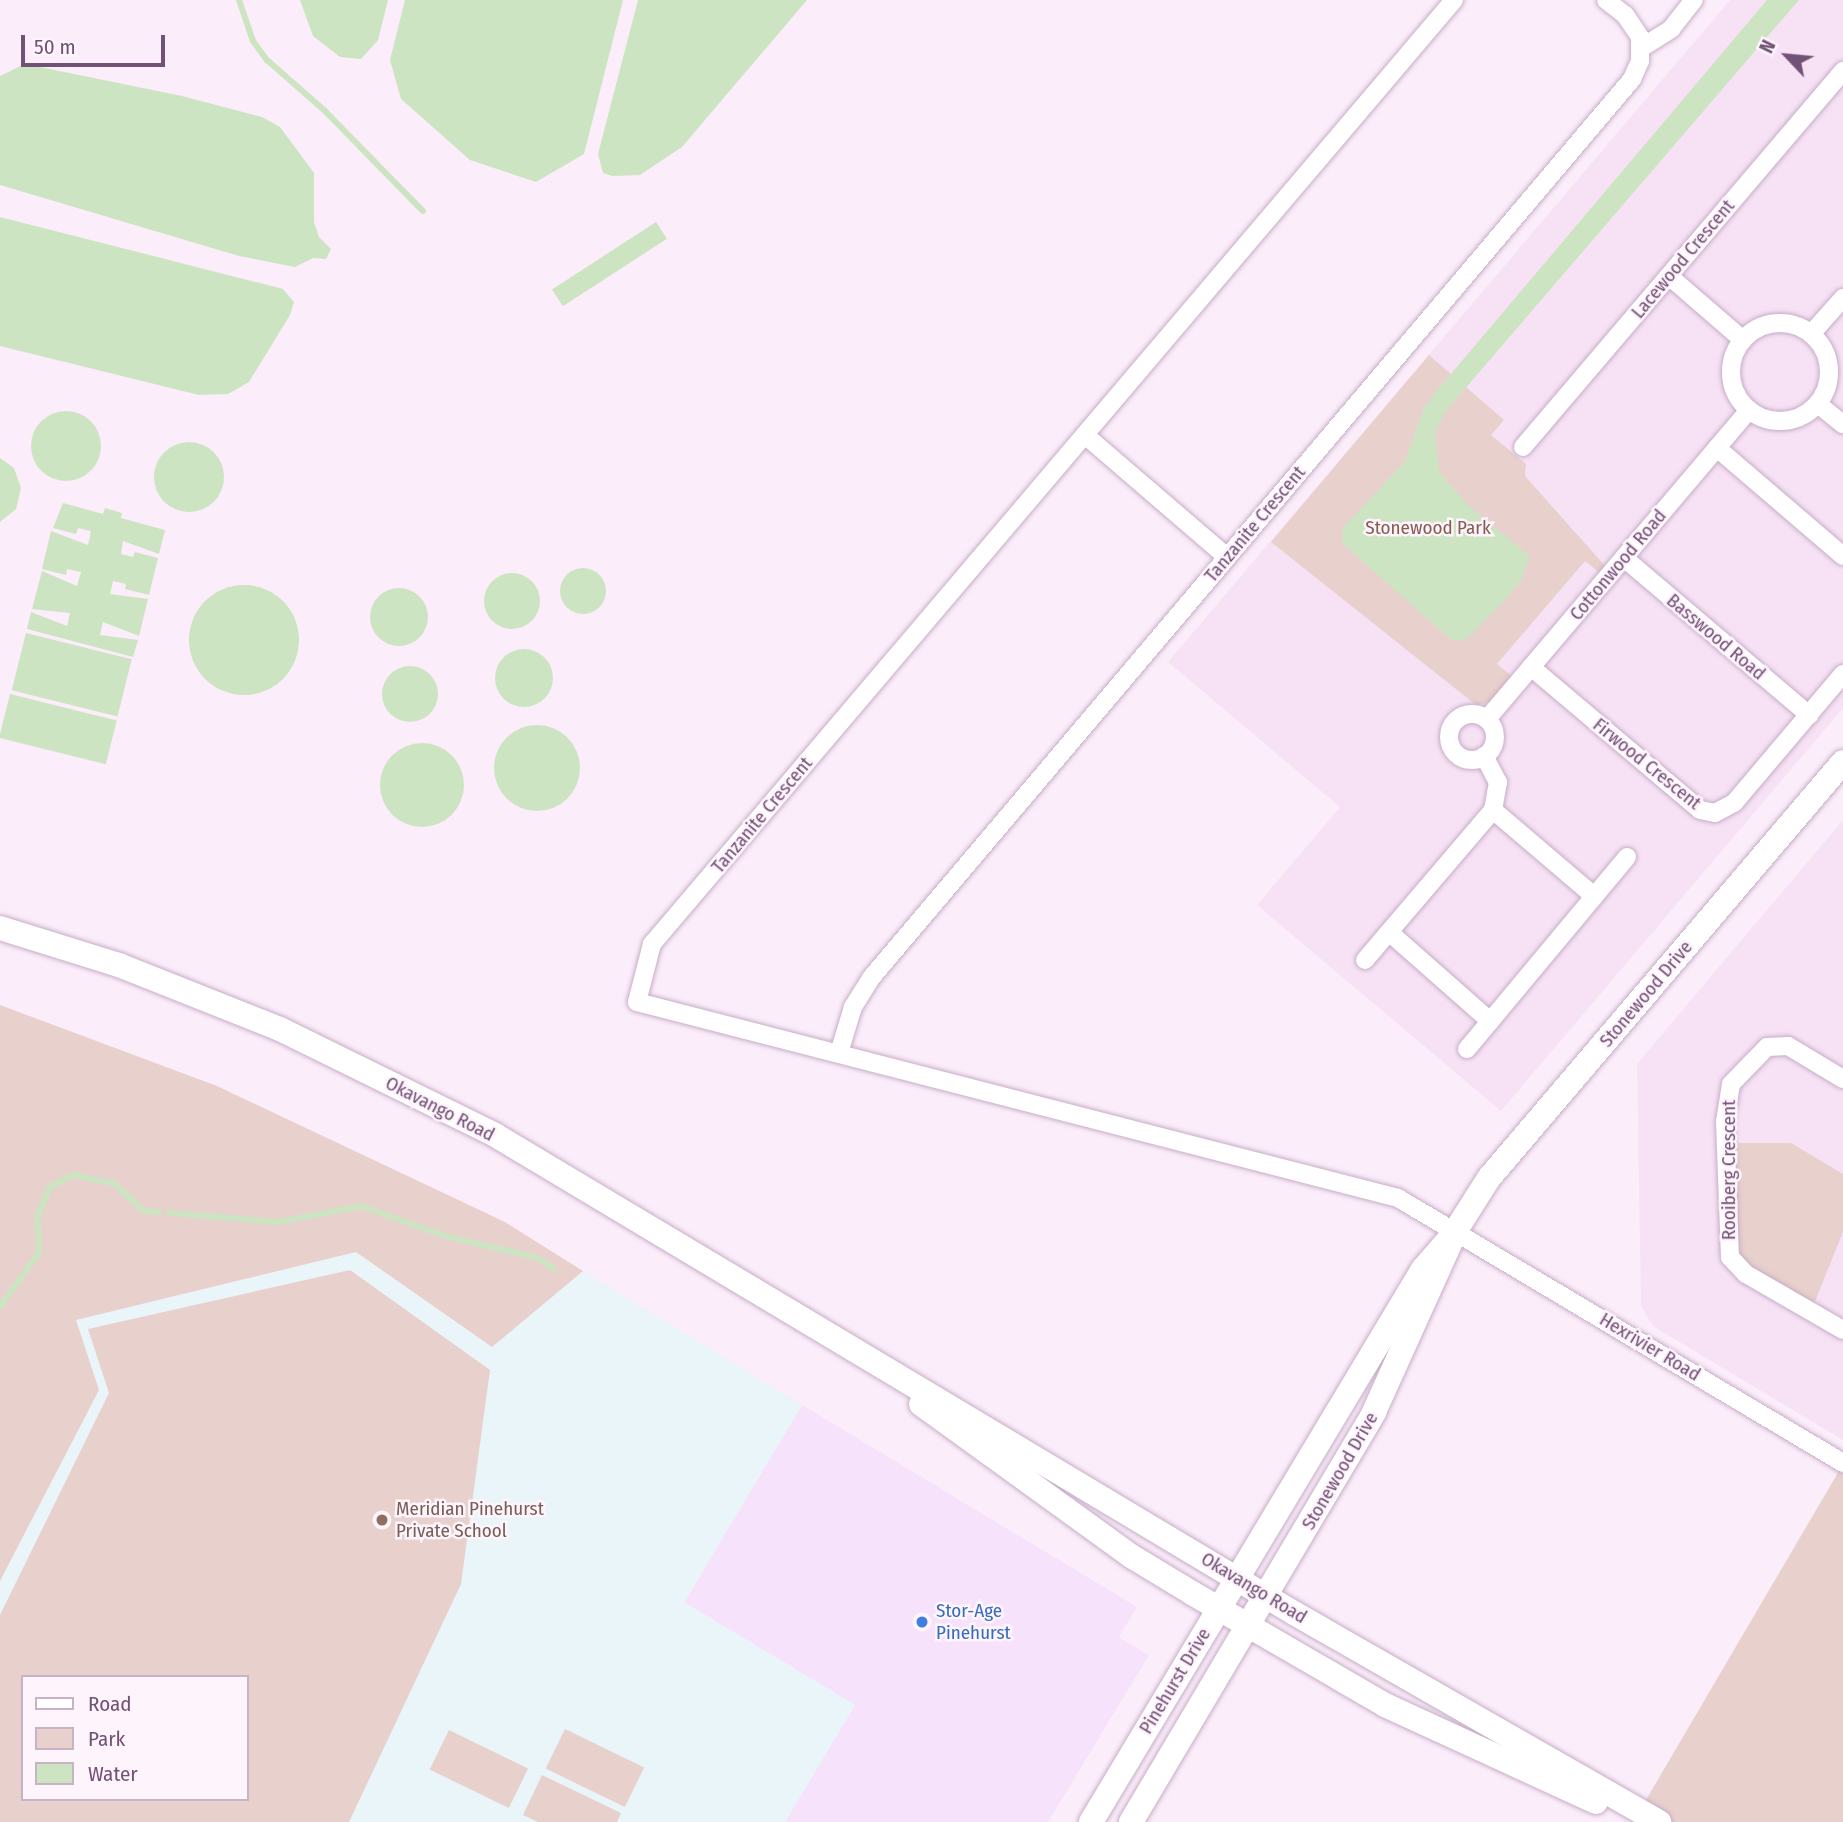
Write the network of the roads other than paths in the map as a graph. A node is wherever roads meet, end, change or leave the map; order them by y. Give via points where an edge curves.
1 (1454, 0) edge
2 (1606, 0) edge
3 (1694, 0) edge
4 (1641, 48) junction
5 (1843, 71) edge
6 (1669, 276) junction
7 (1843, 298) edge
8 (1811, 334) junction
9 (1743, 340) junction
10 (1818, 404) junction
11 (1749, 410) junction
12 (1843, 424) edge
13 (1085, 435) junction
14 (1523, 447) dead end
15 (1717, 448) junction
16 (1843, 556) edge
17 (1227, 557) junction
18 (1624, 558) junction
19 (1531, 667) junction
20 (1843, 674) edge
21 (1809, 715) junction
22 (1487, 719) junction
23 (1484, 756) junction
24 (1843, 762) edge
25 (1493, 810) junction
26 (1627, 857) dead end
27 (1594, 896) junction
28 (0, 928) edge
29 (1389, 932) junction
30 (1365, 960) dead end
31 (637, 1002) joint
32 (1490, 1021) junction
33 (1467, 1049) dead end
34 (839, 1053) junction
35 (1843, 1079) edge
36 (1457, 1230) junction
37 (1843, 1330) edge
38 (852, 1349) junction
39 (1843, 1463) edge
40 (1259, 1539) joint
41 (1290, 1558) joint
42 (1237, 1578) junction
43 (1267, 1596) junction
44 (1218, 1609) junction
45 (1249, 1626) junction
46 (1091, 1822) edge
47 (1131, 1822) edge
48 (1633, 1822) edge
49 (1660, 1822) edge

1 - 13 street, Tanzanite Crescent
2 - 4 street via 1633,25
3 - 4 street via 1671,29
4 - 17 street, Tanzanite Crescent via 1632,79
5 - 6 street, Lacewood Crescent
6 - 9 street
6 - 14 street, Lacewood Crescent
7 - 8 street
8 - 9 street via 1776,323
8 - 10 street via 1829,368
9 - 11 street via 1731,376
10 - 11 street via 1785,421
10 - 12 street
11 - 15 street, Cottonwood Road
13 - 17 street
13 - 31 street, Tanzanite Crescent via 652,944
15 - 16 street
15 - 18 street, Cottonwood Road
17 - 34 street, Tanzanite Crescent via 871,978 853,1007
18 - 19 street, Cottonwood Road
18 - 21 street, Basswood Road
19 - 21 street, Firwood Crescent via 1708,812 1722,811 1734,803
19 - 22 street, Cottonwood Road
20 - 21 street, Firwood Crescent
22 - 23 street via 1495,734
22 - 23 street via 1466,715 1453,724 1449,738 1461,757
23 - 25 street via 1498,782
24 - 36 main road, Stonewood Drive via 1489,1178
25 - 27 street
25 - 29 street
26 - 27 street
27 - 32 street
28 - 38 main road, Okavango Road via 119,965 280,1029 495,1135
29 - 30 street
29 - 32 street
31 - 34 street, Hexrivier Road
32 - 33 street
34 - 36 street, Hexrivier Road via 1398,1198
35 - 37 street, Rooiberg Crescent via 1788,1046 1767,1047 1731,1084 1725,1122 1730,1257 1746,1274
36 - 39 street, Hexrivier Road
36 - 40 main road, Stonewood Drive via 1423,1269
36 - 41 main road, Stonewood Drive via 1374,1412
38 - 42 main road, Okavango Road
38 - 44 main road, Okavango Road via 945,1424 1131,1556
40 - 42 main road, Pinehurst Drive
41 - 43 main road, Pinehurst Drive
42 - 43 main road, Okavango Road
42 - 44 main road, Pinehurst Drive
43 - 45 main road, Pinehurst Drive
43 - 49 main road, Okavango Road
44 - 45 main road, Okavango Road
44 - 46 main road, Pinehurst Drive
45 - 47 main road, Pinehurst Drive
45 - 48 main road, Okavango Road via 1385,1705

